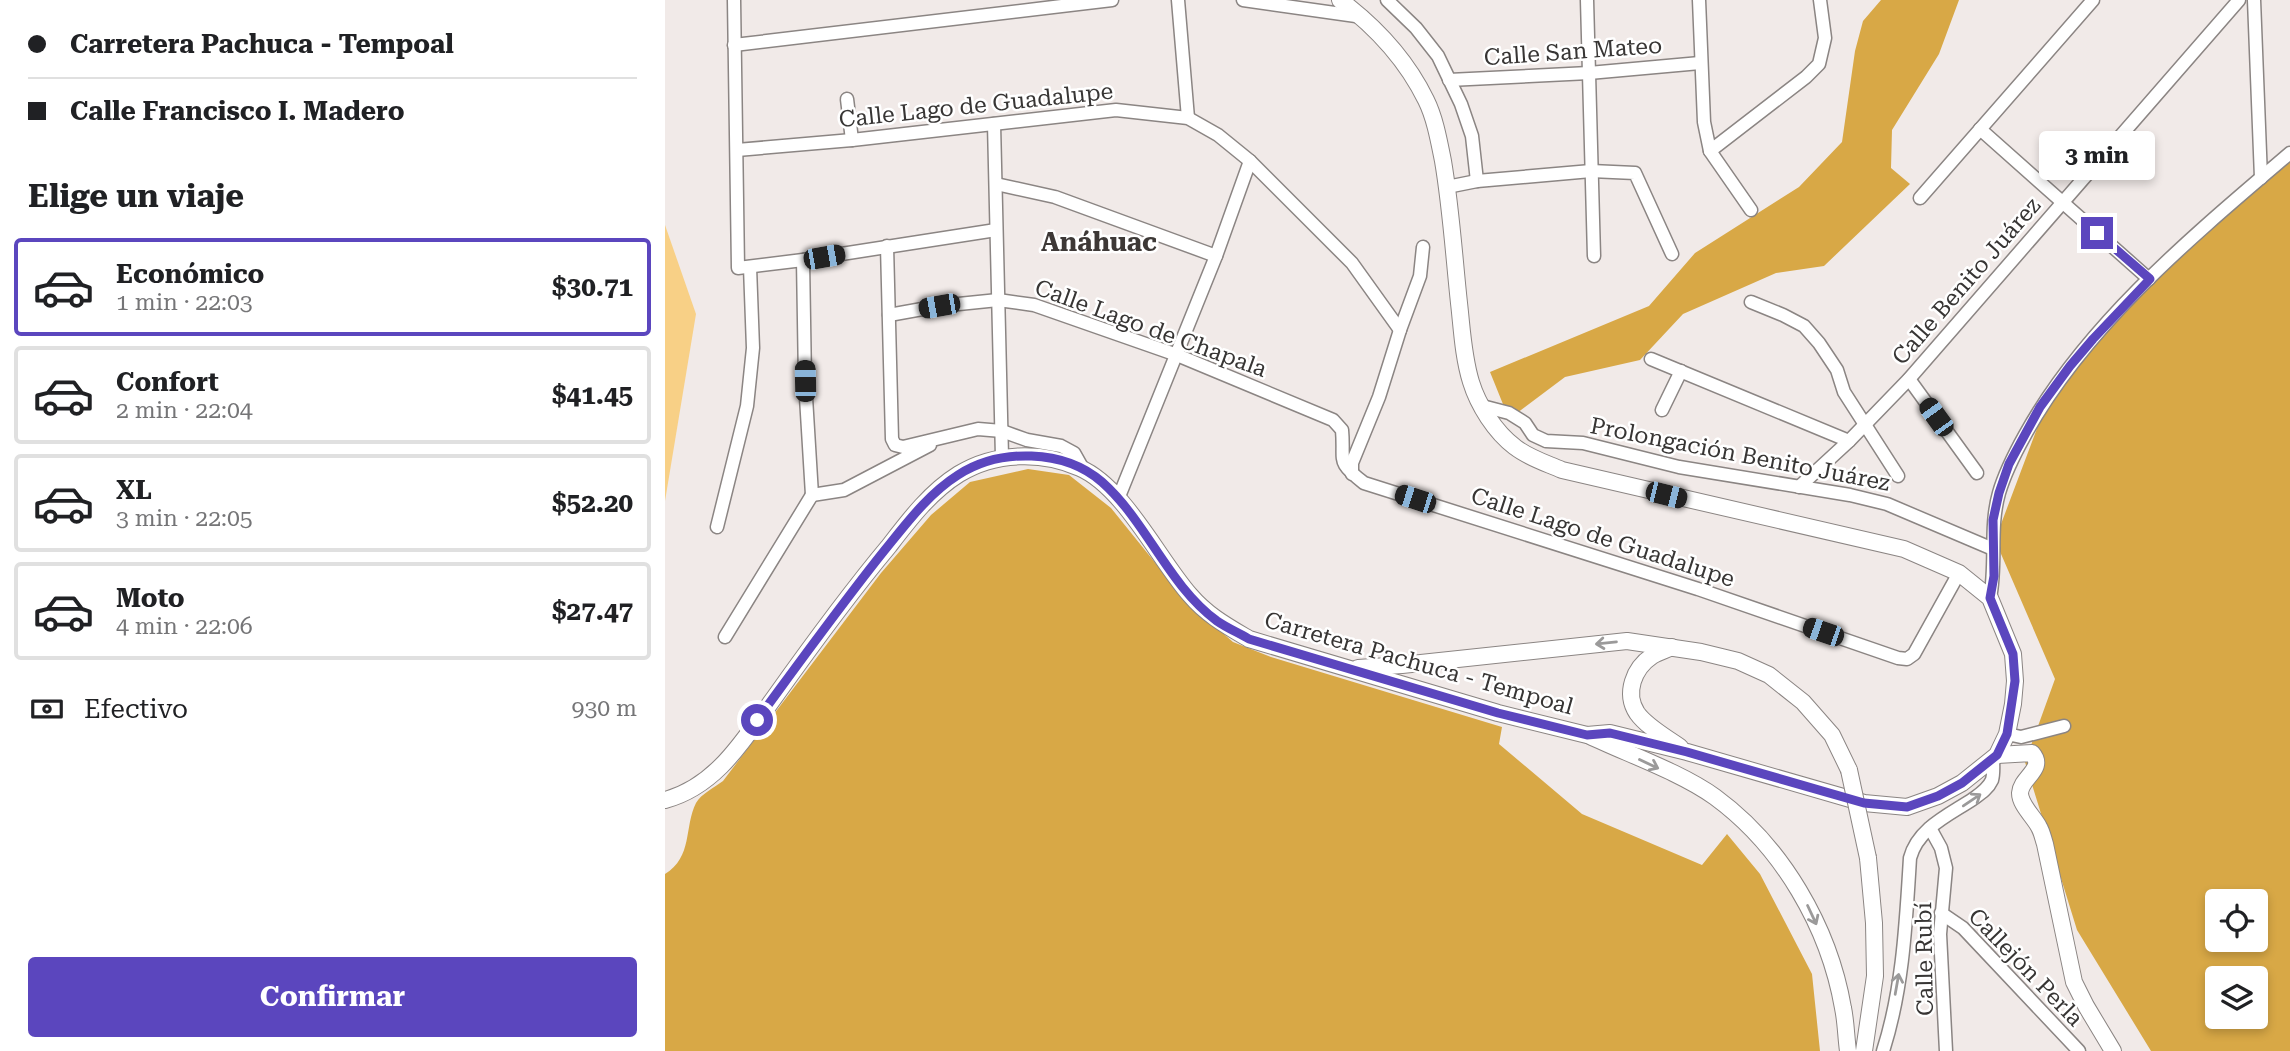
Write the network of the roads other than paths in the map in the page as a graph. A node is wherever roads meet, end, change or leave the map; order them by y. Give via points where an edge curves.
1 (734, 0) edge
2 (1112, 0) edge
3 (1178, 0) edge
4 (1243, 0) edge
5 (1340, 0) edge
6 (1387, 0) edge
7 (1587, 0) edge
8 (1699, 0) edge
9 (1820, 0) edge
10 (2093, 0) edge
11 (2239, 0) edge
12 (2254, 0) edge
13 (1294, 3) edge
14 (1363, 17) junction
15 (734, 45) junction
16 (1700, 63) junction
17 (1589, 73) junction
18 (1449, 79) junction
19 (847, 99) dead end
20 (1188, 118) junction
21 (995, 124) junction
22 (1980, 130) junction
23 (852, 140) junction
24 (737, 150) junction
25 (1710, 151) junction
26 (2290, 153) edge
27 (1250, 161) junction
28 (1591, 172) junction
29 (2262, 177) junction
30 (1477, 181) junction
31 (996, 184) junction
32 (1447, 187) junction
33 (1920, 198) dead end
34 (2062, 202) junction
35 (1751, 210) dead end
36 (996, 230) junction
37 (887, 246) junction
38 (1423, 247) dead end
39 (1671, 254) dead end
40 (1216, 256) junction
41 (1594, 256) dead end
42 (803, 260) junction
43 (744, 267) junction
44 (2150, 279) junction
45 (998, 300) junction
46 (1751, 302) dead end
47 (889, 315) junction
48 (1400, 330) junction
49 (1177, 355) junction
50 (1651, 359) dead end
51 (1681, 371) junction
52 (1909, 379) junction
53 (1482, 407) junction
54 (1662, 410) dead end
55 (1864, 426) junction
56 (1002, 431) junction
57 (945, 437) junction
58 (1849, 441) junction
59 (1002, 457) junction
60 (1083, 469) junction
61 (1977, 473) dead end
62 (1352, 474) junction
63 (1898, 476) dead end
64 (1799, 487) junction
65 (813, 495) junction
66 (1118, 499) junction
67 (717, 527) dead end
68 (1993, 548) junction
69 (1959, 573) junction
70 (1990, 598) junction
71 (725, 637) dead end
72 (1674, 646) junction
73 (1350, 668) junction
74 (2064, 726) dead end
75 (2007, 734) junction
76 (1587, 735) junction
77 (1687, 752) junction
78 (1995, 756) junction
79 (665, 800) edge
80 (1930, 828) junction
81 (1941, 913) junction
82 (1848, 1051) edge
83 (1864, 1051) edge
84 (1883, 1051) edge
85 (1946, 1051) edge
86 (2079, 1051) edge
87 (2113, 1051) edge

1 - 15 street
2 - 15 street
3 - 20 street
4 - 13 street
5 - 14 main road, Carretera Pachuca - Tempoal
6 - 18 street via 1416,28
7 - 17 street
8 - 16 street
9 - 25 street via 1825,38 1819,64
10 - 22 street
11 - 34 street, Calle Benito Juárez
12 - 29 street
13 - 14 street
14 - 32 main road, Carretera Pachuca - Tempoal via 1404,62 1427,101
15 - 24 street
16 - 17 street, Calle San Mateo
16 - 25 street via 1703,122
17 - 18 street, Calle San Mateo
17 - 28 street
18 - 30 street via 1472,136
19 - 23 street
20 - 21 street, Calle Lago de Guadalupe via 1116,110
20 - 27 street, Calle Lago de Guadalupe
21 - 23 street, Calle Lago de Guadalupe
21 - 31 street
22 - 33 street
22 - 34 street
23 - 24 street, Calle Lago de Guadalupe
24 - 43 street
25 - 35 street
26 - 29 street
27 - 40 street
27 - 48 street, Calle Lago de Guadalupe via 1352,263
28 - 30 street
28 - 39 street via 1635,173
28 - 41 street
29 - 44 street
30 - 32 street
31 - 36 street
31 - 40 street via 1055,197
32 - 53 main road, Carretera Pachuca - Tempoal via 1464,344 1471,383
34 - 44 street
34 - 52 street, Calle Benito Juárez
36 - 37 street
36 - 45 street
37 - 42 street
37 - 47 street
38 - 48 street via 1420,276
40 - 49 street
42 - 43 street
42 - 65 street
43 - 67 street via 753,348 747,407
44 - 68 street via 2079,355 2040,407 1999,493
45 - 47 street, Calle Lago de Chapala
45 - 49 street, Calle Lago de Chapala via 1034,305
45 - 56 street
46 - 55 street via 1804,326 1837,370 1844,393
47 - 57 street via 892,439 903,447
48 - 62 street
49 - 62 street, Calle Lago de Chapala via 1333,420 1342,429 1342,461
49 - 66 street
50 - 51 street
51 - 54 street
51 - 58 street
52 - 55 street, Calle Benito Juárez
52 - 61 street
53 - 64 street, Prolongación Benito Juárez via 1509,413 1532,435 1546,441 1583,443 1679,467
53 - 69 main road, Carretera Pachuca - Tempoal via 1514,447 1562,470 1904,549
55 - 58 street, Calle Benito Juárez
55 - 63 street
56 - 57 street via 978,429
56 - 59 street
56 - 60 street via 1061,446 1073,453
57 - 65 street via 844,490
58 - 64 street, Calle Benito Juárez
59 - 60 main road, Carretera Pachuca - Tempoal via 1058,460
59 - 79 main road, Carretera Pachuca - Tempoal via 959,474 938,490 847,597 716,773 695,789
60 - 66 main road, Carretera Pachuca - Tempoal
62 - 69 street, Calle Lago de Guadalupe via 1364,483 1684,584 1898,658 1914,654
64 - 68 street, Prolongación Benito Juárez via 1887,504
65 - 71 street
66 - 73 main road, Carretera Pachuca - Tempoal via 1190,596 1217,621 1249,639
68 - 70 street
69 - 70 main road, Carretera Pachuca - Tempoal
70 - 75 main road, Carretera Pachuca - Tempoal via 2013,654 2015,681
72 -> 73 main road via 1627,641
72 - 77 main road via 1641,666 1634,677 1632,703 1648,724
72 - 83 main road, bridge via 1738,661 1769,675 1803,702 1832,735 1849,770 1868,858 1874,923 1875,976
73 - 76 main road, Carretera Pachuca - Tempoal
74 - 75 street via 2021,737
75 - 78 main road, Carretera Pachuca - Tempoal
76 - 77 main road, Carretera Pachuca - Tempoal via 1610,733
76 -> 82 main road via 1716,798 1748,825 1782,864 1825,944 1843,1009
77 - 78 main road, Carretera Pachuca - Tempoal via 1853,800 1907,807 1962,783
80 -> 78 street via 1983,792 1991,782
78 - 87 main road via 2032,753 2035,757 2033,771 2020,793 2048,854 2074,982
80 - 81 street, Calle Rubí via 1947,868
84 -> 80 street via 1904,946 1910,858 1913,846
81 - 85 street, Calle Rubí
81 - 86 street, Callejón Perla via 1963,928

